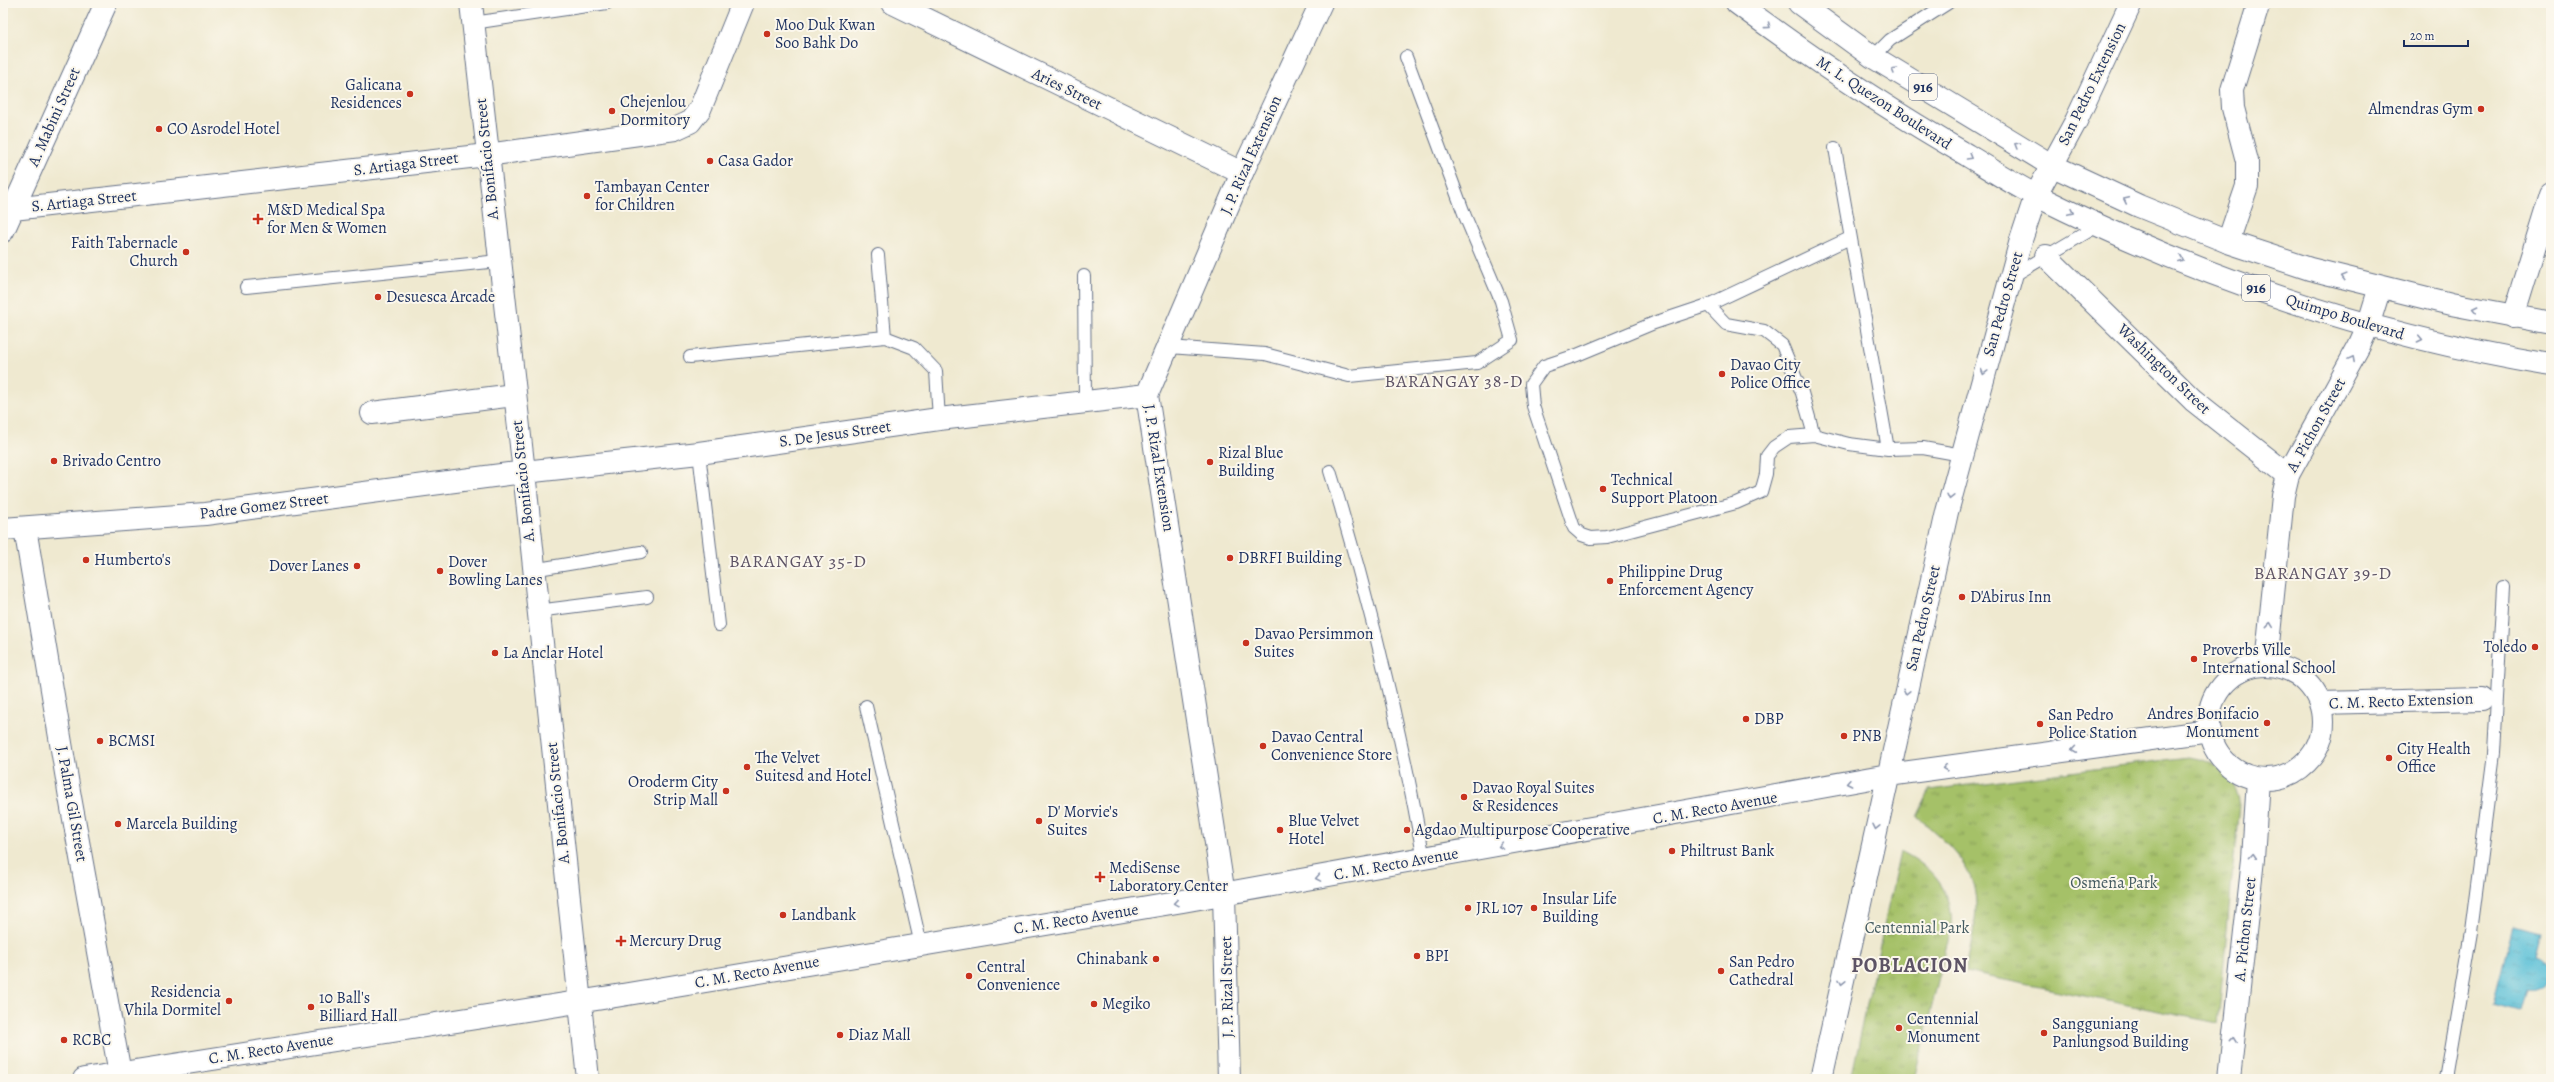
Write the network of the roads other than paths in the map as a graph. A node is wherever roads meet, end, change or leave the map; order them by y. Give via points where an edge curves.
1 (106, 3) edge
2 (607, 3) edge
3 (743, 3) edge
4 (893, 3) edge
5 (1321, 3) edge
6 (1737, 3) edge
7 (1799, 3) edge
8 (1948, 3) edge
9 (2131, 3) edge
10 (2258, 6) dead end
11 (472, 13) edge
12 (1873, 56) junction
13 (1406, 57) dead end
14 (1835, 148) dead end
15 (487, 154) junction
16 (2051, 165) junction
17 (1242, 173) junction
18 (2551, 194) edge
19 (2036, 195) junction
20 (8, 207) edge
21 (2099, 225) junction
22 (3, 231) edge
23 (1850, 238) junction
24 (2228, 242) junction
25 (878, 255) dead end
26 (2046, 256) junction
27 (499, 261) junction
28 (1084, 276) dead end
29 (2011, 277) junction
30 (246, 287) dead end
31 (2380, 287) junction
32 (1708, 304) junction
33 (2513, 317) junction
34 (2551, 323) edge
35 (2368, 326) junction
36 (885, 337) junction
37 (1169, 347) junction
38 (690, 357) dead end
39 (2551, 365) edge
40 (514, 395) junction
41 (1147, 395) junction
42 (1085, 402) junction
43 (372, 413) dead end
44 (939, 419) junction
45 (1814, 435) junction
46 (1888, 449) junction
47 (699, 453) junction
48 (1962, 455) junction
49 (524, 472) junction
50 (1330, 472) dead end
51 (2288, 475) junction
52 (26, 528) junction
53 (3, 529) edge
54 (640, 552) dead end
55 (532, 570) junction
56 (2503, 587) dead end
57 (647, 597) dead end
58 (537, 611) junction
59 (719, 625) dead end
60 (2266, 664) junction
61 (2489, 699) junction
62 (2320, 703) junction
63 (866, 706) dead end
64 (2210, 731) junction
65 (1888, 776) junction
66 (2258, 779) junction
67 (1424, 859) junction
68 (1224, 894) junction
69 (921, 945) junction
70 (579, 1002) junction
71 (121, 1076) edge
72 (84, 1079) edge
73 (588, 1079) edge
74 (1229, 1079) edge
75 (1821, 1079) edge
76 (2229, 1079) edge
77 (2446, 1079) edge

1 - 20 street, A. Mabini Street
2 - 11 lane
3 - 15 street, S. Artiaga Street via 700,108 690,122 664,132
4 - 17 street, Aries Street
5 - 17 street, J. P. Rizal Extension
6 -> 19 street, M. L. Quezon Boulevard / 916 via 1787,40 1908,121
7 - 12 street, M. L. Quezon Boulevard / 916
8 - 12 lane via 1890,40
9 - 16 street, San Pedro Extension via 2076,121
10 - 24 street via 2232,90 2233,108 2247,161 2247,186
11 - 15 street, A. Bonifacio Street
16 -> 12 street, M. L. Quezon Boulevard / 916
13 - 37 lane via 1465,216 1501,301 1512,340 1477,363 1349,376 1265,354
14 - 23 lane
15 - 20 street, S. Artiaga Street
15 - 27 street, A. Bonifacio Street
16 - 19 street, San Pedro Street
24 -> 16 street, 916 via 2139,206
17 - 37 street, J. P. Rizal Extension
18 - 33 street
19 -> 21 street, Quimpo Boulevard / 916
19 - 29 street, San Pedro Street
20 - 22 street, A. Mabini Street
21 - 26 lane
21 -> 35 street, Quimpo Boulevard / 916 via 2219,274
23 - 32 lane
23 - 46 lane
31 -> 24 street, 916 via 2310,269
25 - 36 lane
26 - 29 lane
26 - 51 street, Washington Street via 2193,400
27 - 30 lane
27 - 40 street, A. Bonifacio Street
28 - 42 lane
29 -> 48 street, San Pedro Street
33 -> 31 street, 916
31 - 35 street, A. Pichon Street
32 - 45 lane via 1726,324 1764,331 1782,345 1802,394
32 - 45 lane via 1544,366 1531,384 1533,406 1574,528 1591,538 1607,537 1736,503 1761,492 1766,474 1766,456 1774,447 1789,437
33 - 34 street, 916
35 -> 39 street, Quimpo Boulevard / 916 via 2503,357
51 -> 35 street, A. Pichon Street
36 - 38 lane
36 - 44 lane via 914,348 936,371
37 - 41 street, J. P. Rizal Extension
40 - 43 street
40 - 49 street, A. Bonifacio Street
41 - 42 street, S. De Jesus Street
41 - 68 street, J. P. Rizal Extension
42 - 44 street, S. De Jesus Street
44 - 47 street, S. De Jesus Street
45 - 46 lane via 1849,444
46 - 48 lane via 1923,448
47 - 49 street, S. De Jesus Street
47 - 59 lane
48 -> 65 street, San Pedro Street
49 - 52 street, Padre Gomez Street via 205,514
49 - 55 street, A. Bonifacio Street
50 - 67 lane via 1373,619 1390,688
60 -> 51 street, A. Pichon Street via 2283,496
52 - 53 street, Padre Gomez Street
52 - 71 street, J. Palma Gil Street via 70,797
54 - 55 lane
55 - 58 street, A. Bonifacio Street
56 - 61 lane
57 - 58 lane
58 - 70 street, A. Bonifacio Street
60 - 62 street via 2289,669 2299,675 2315,692
60 - 64 street via 2244,669 2219,689 2210,709
61 - 62 street, C. M. Recto Extension
61 - 77 lane via 2494,753 2471,932
62 - 66 street via 2324,726 2311,759 2282,778
63 - 69 lane
64 -> 65 street, C. M. Recto Avenue
64 - 66 street via 2217,751 2230,766 2239,773
65 -> 67 street, C. M. Recto Avenue
65 -> 75 street, San Pedro Street
76 -> 66 street, A. Pichon Street via 2253,859
67 -> 68 street, C. M. Recto Avenue
68 -> 69 street, C. M. Recto Avenue
68 - 74 street, J. P. Rizal Street
69 - 70 street, C. M. Recto Avenue
70 - 71 street, C. M. Recto Avenue
70 - 73 street, A. Bonifacio Street
71 - 72 street, C. M. Recto Avenue

